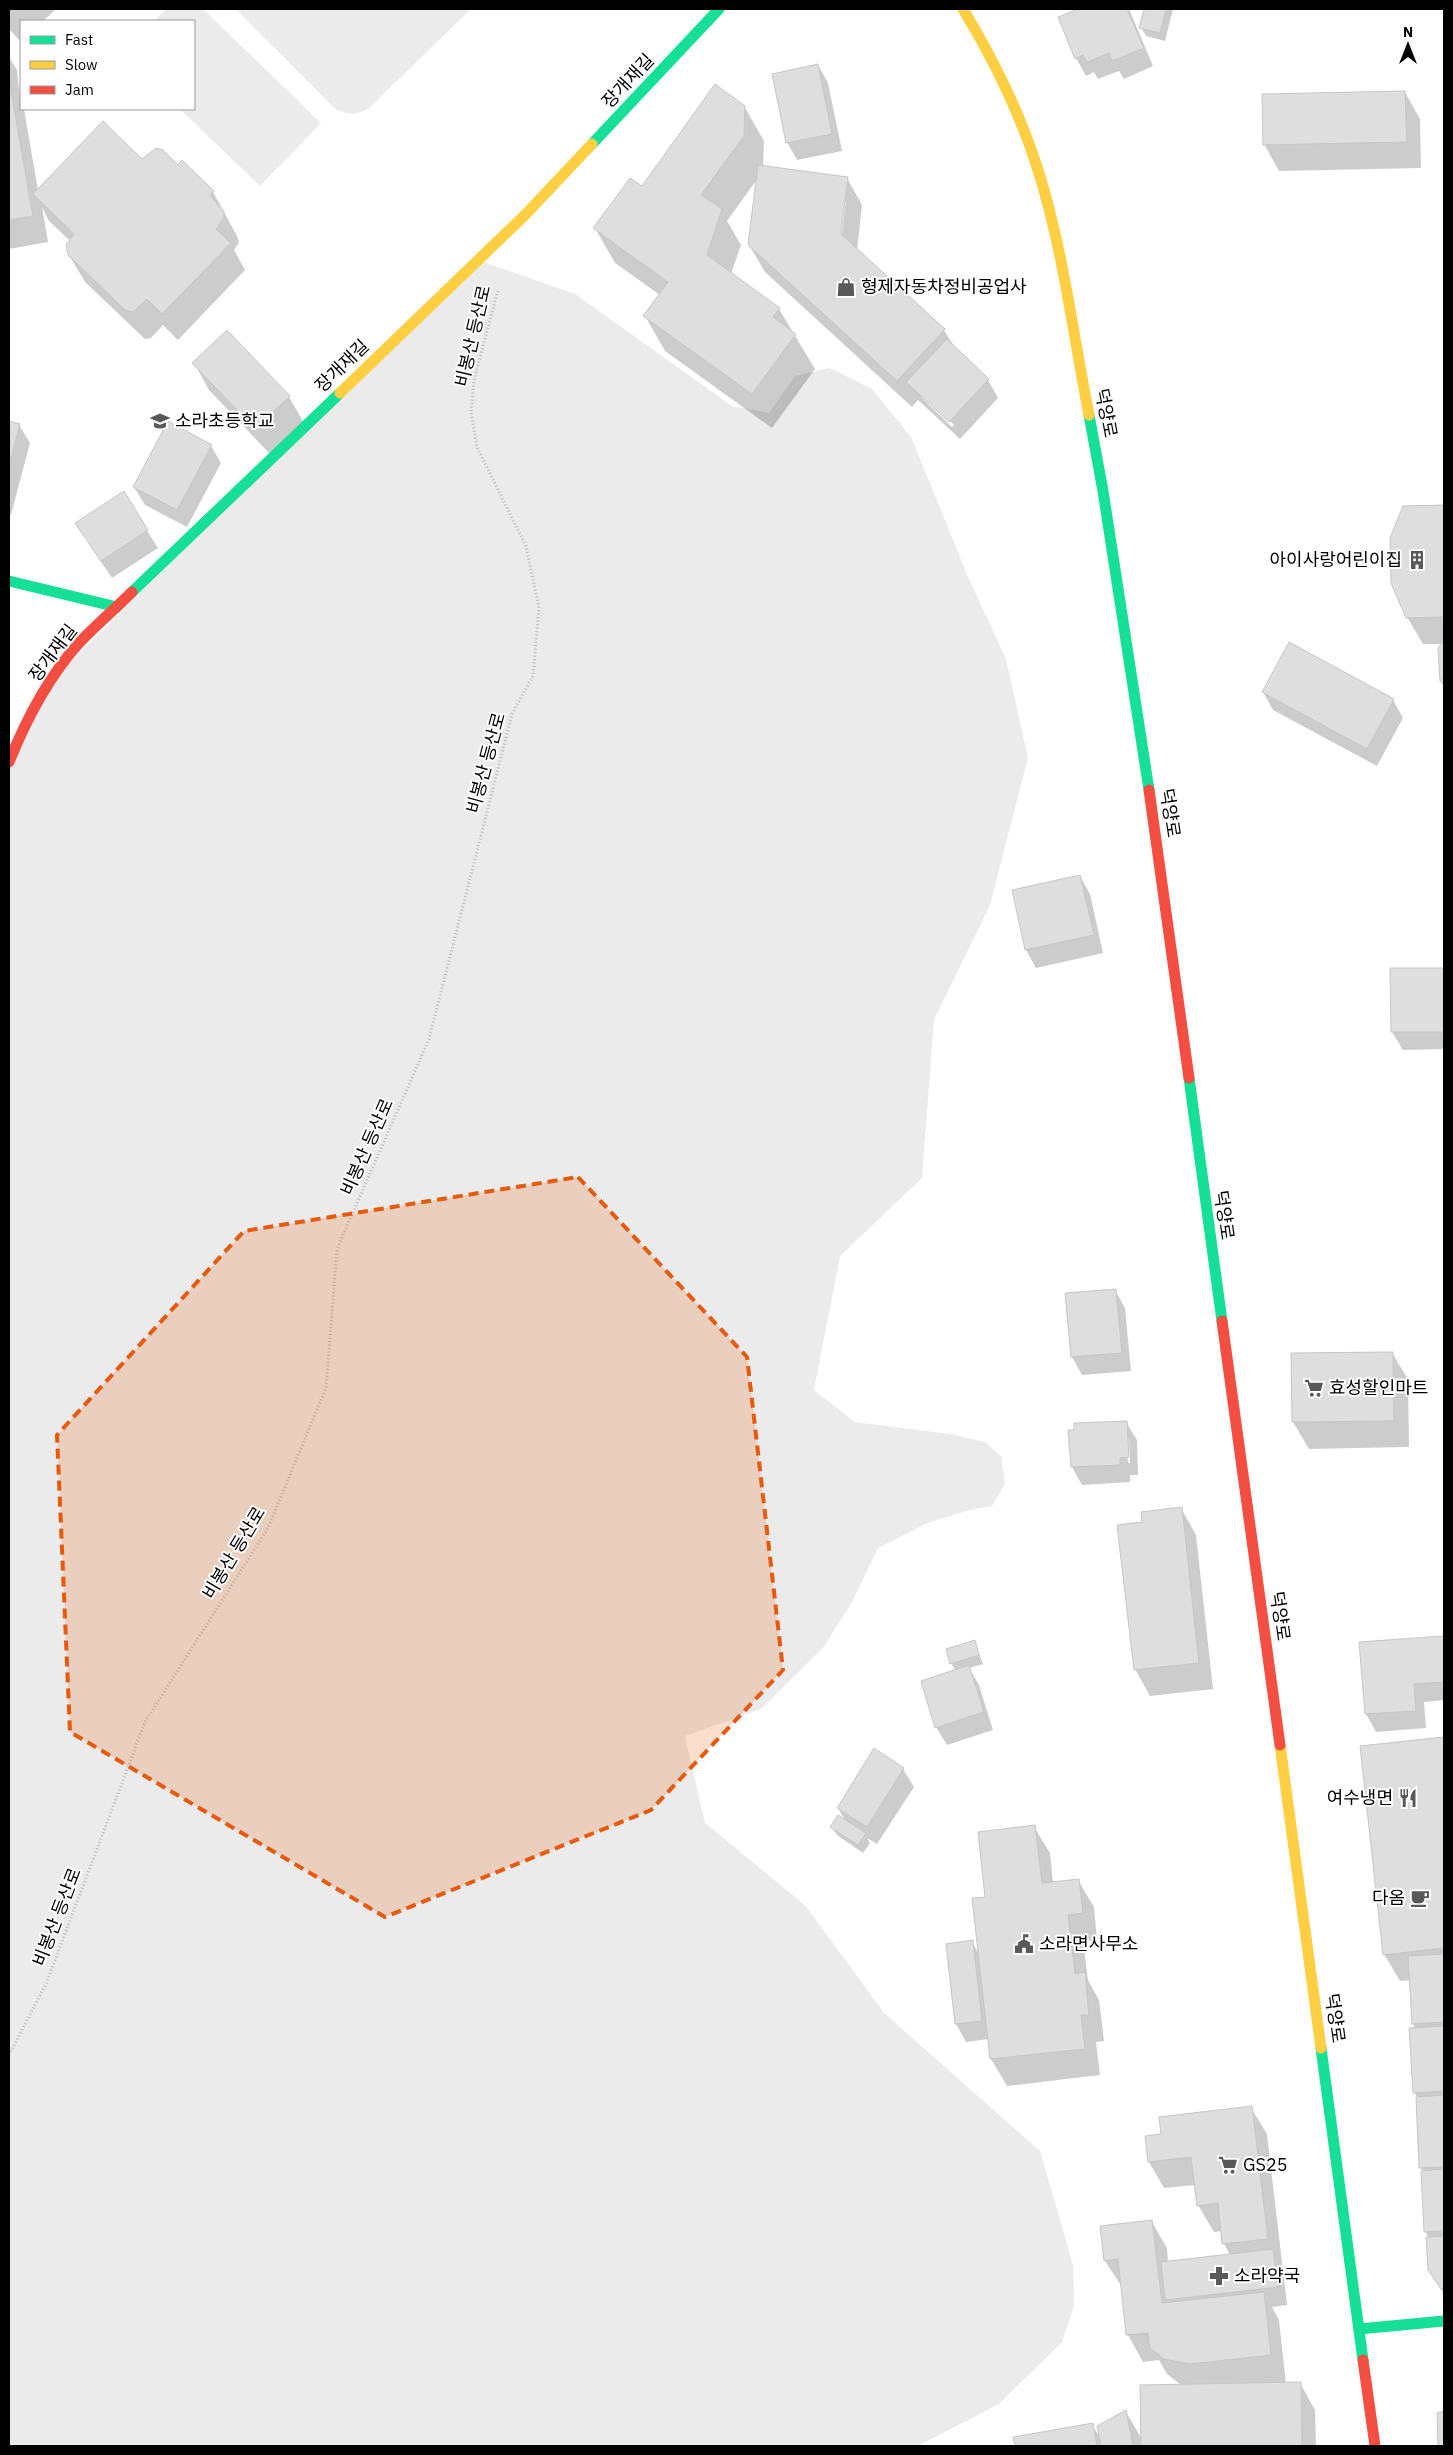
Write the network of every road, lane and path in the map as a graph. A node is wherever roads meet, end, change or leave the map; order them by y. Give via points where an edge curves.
1 (719, 9) edge
2 (963, 9) edge
3 (499, 285) dead end
4 (9, 581) edge
5 (117, 607) junction
6 (9, 762) edge
7 (9, 2055) edge
8 (1444, 2321) edge
9 (1359, 2330) junction
10 (1375, 2446) edge

1 - 5 main road, 장개재길 via 526,214
2 - 9 main road, 덕양로 via 1004,83 1038,170 1054,231 1103,491 1161,870
3 - 7 path, 비봉산 등산로 via 474,380 471,412 477,446 526,546 539,608 533,676 512,714 429,1039 337,1249 326,1388 268,1528 145,1722 46,1984
4 - 5 main road
5 - 6 main road, 장개재길 via 79,643 50,682 19,736
8 - 9 main road
9 - 10 main road, 덕양로

